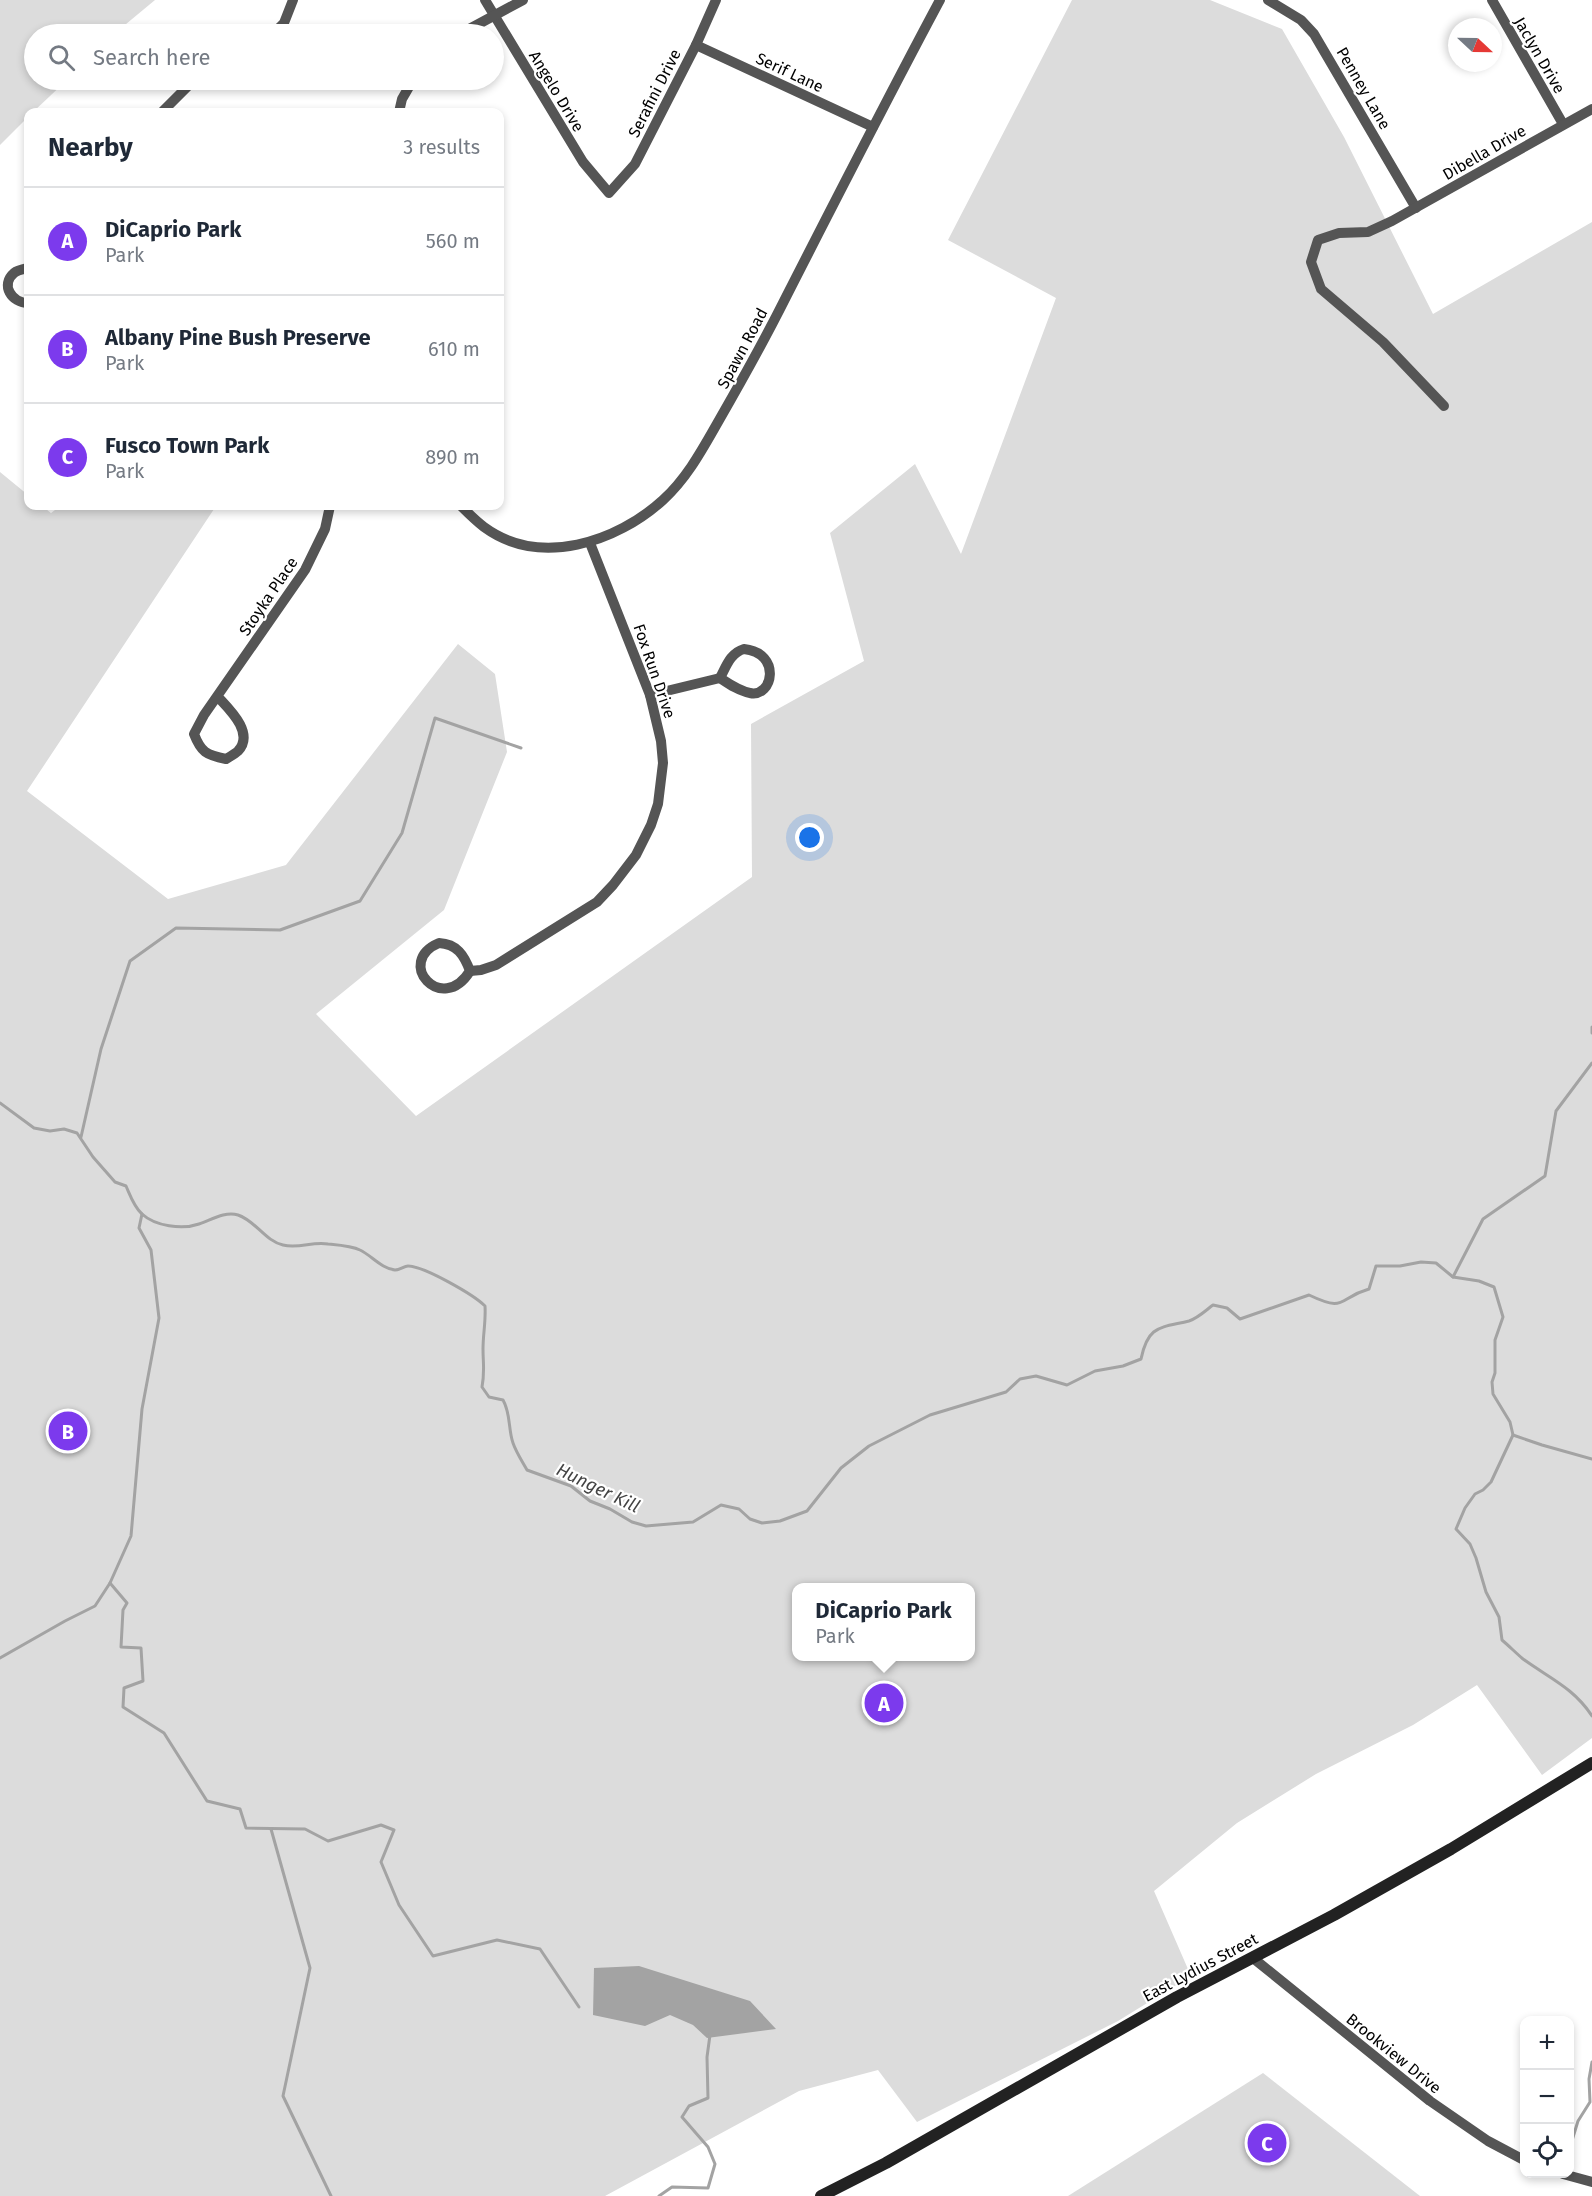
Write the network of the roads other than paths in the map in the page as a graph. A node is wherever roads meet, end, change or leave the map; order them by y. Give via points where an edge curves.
1 (293, 0) edge
2 (485, 0) edge
3 (523, 0) edge
4 (716, 0) edge
5 (940, 0) edge
6 (1268, 0) edge
7 (1492, 0) edge
8 (495, 16) junction
9 (283, 24) edge
10 (479, 24) edge
11 (500, 24) edge
12 (504, 31) edge
13 (696, 45) junction
14 (184, 90) edge
15 (407, 90) edge
16 (166, 108) edge
17 (400, 108) edge
18 (1592, 109) edge
19 (1563, 124) junction
20 (873, 127) junction
21 (609, 193) joint
22 (1416, 208) junction
23 (24, 269) edge
24 (24, 302) edge
25 (1444, 406) dead end
26 (329, 510) edge
27 (465, 510) edge
28 (590, 543) junction
29 (720, 678) junction
30 (650, 695) junction
31 (218, 697) junction
32 (470, 971) junction
33 (1592, 1763) edge
34 (1253, 1958) junction
35 (1520, 2158) edge
36 (1574, 2177) edge
37 (1592, 2182) edge
38 (821, 2196) edge

1 - 9 street
2 - 8 street, Angelo Drive
3 - 8 street
4 - 13 street, Serafini Drive
5 - 20 street, Spawn Road
6 - 22 street, Penney Lane via 1301,20 1318,40
7 - 19 street, Jaclyn Drive
8 - 10 street
8 - 11 street, Angelo Drive
12 - 21 street, Angelo Drive via 583,162
13 - 20 street, Serif Lane
13 - 21 street, Serafini Drive via 635,164
14 - 16 street
15 - 17 street
18 - 19 street, Dibella Drive
19 - 22 street, Dibella Drive
20 - 28 street, Spawn Road via 751,364 691,468 662,502 617,532
22 - 25 street, Dibella Drive via 1368,232 1339,233 1318,240 1311,262 1321,289 1383,342
23 - 24 street via 10,277 7,288 8,294
26 - 31 street, Stoyka Place via 325,529 305,570
27 - 28 street, Spawn Road via 484,528 507,540 548,548
28 - 30 street, Fox Run Drive
29 - 29 street via 740,690 761,692 768,682 769,665 752,650 736,651
29 - 30 street
30 - 32 street, Fox Run Drive via 661,741 662,774 658,804 636,855 597,902 496,965
31 - 31 street, Stoyka Place via 194,734 200,749 225,759 239,750 243,738 241,724
32 - 32 street, Fox Run Drive via 460,983 436,987 424,980 422,961 431,947 448,944 465,957
33 - 34 street, East Lydius Street via 1451,1849
34 - 35 street, Brookview Drive via 1430,2101
34 - 38 street, East Lydius Street
36 - 37 street

